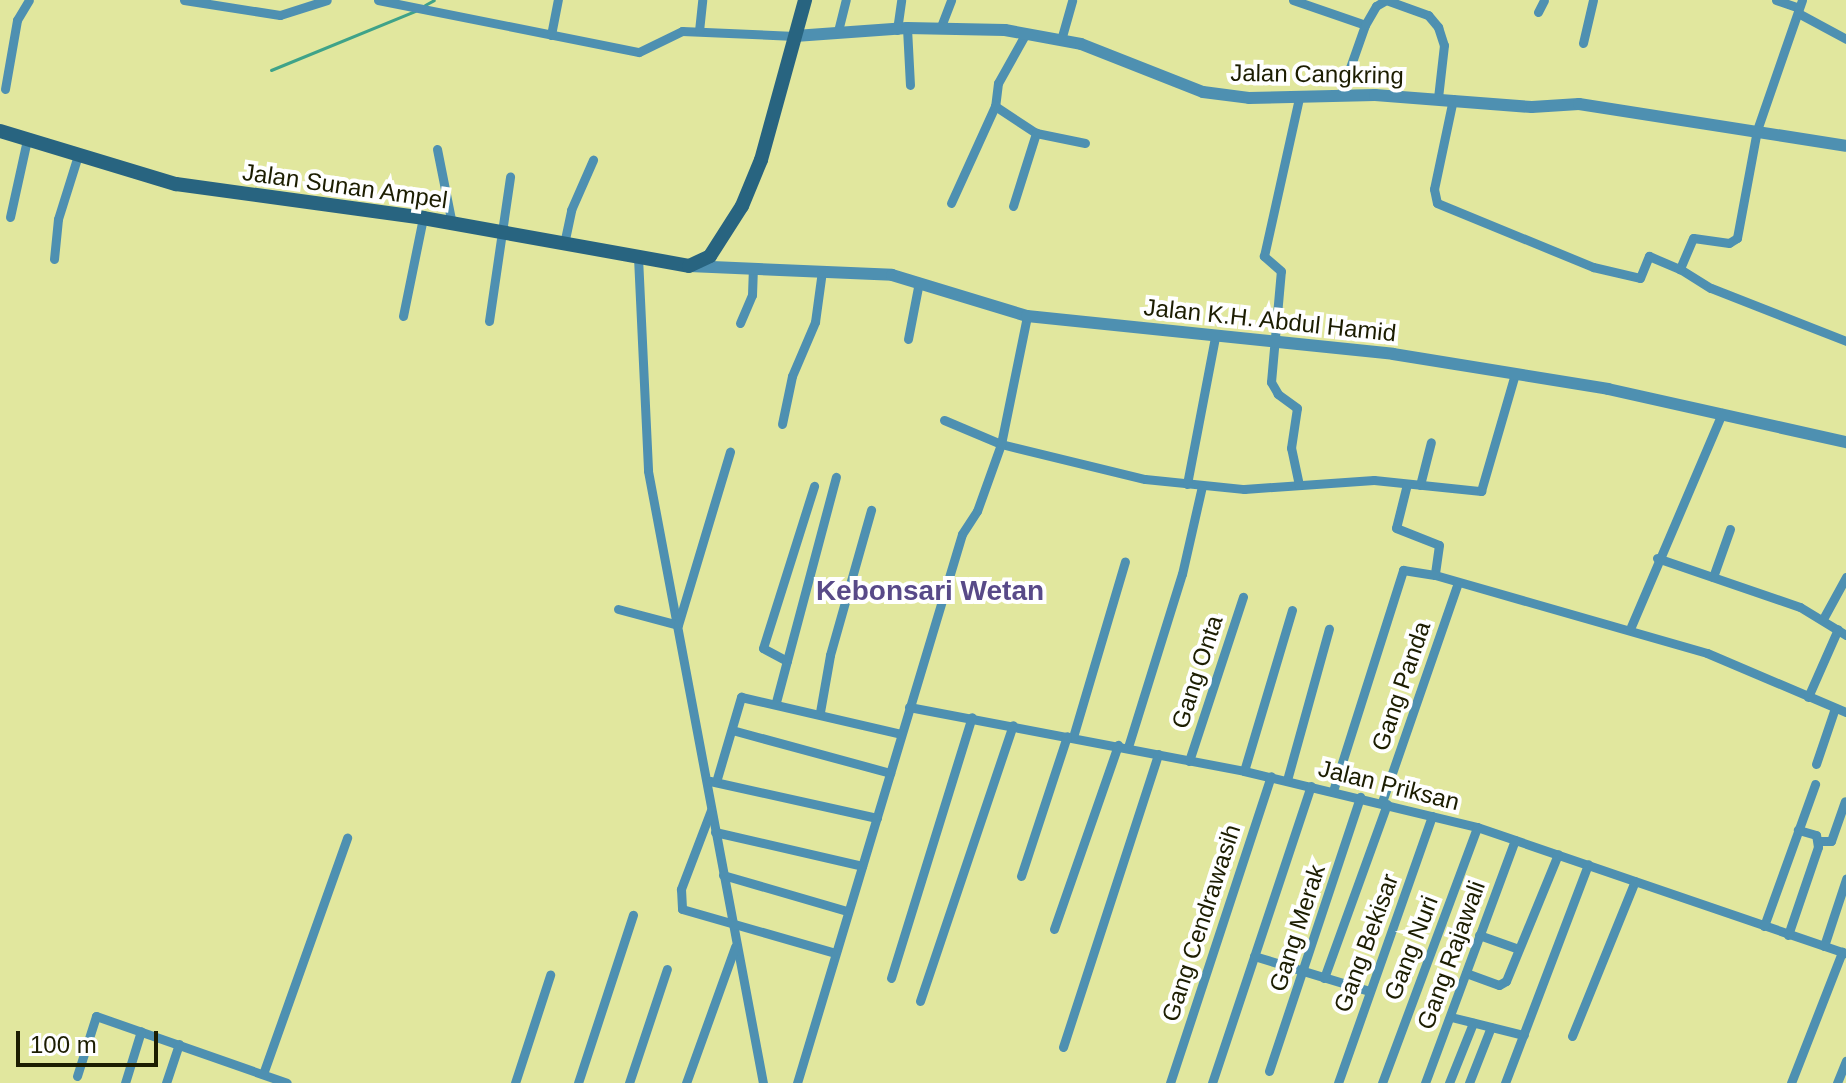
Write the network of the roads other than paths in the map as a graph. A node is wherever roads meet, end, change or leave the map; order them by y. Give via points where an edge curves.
1 (29, 0) edge
2 (184, 0) edge
3 (327, 0) edge
4 (378, 0) edge
5 (558, 0) edge
6 (702, 0) edge
7 (805, 0) edge
8 (846, 0) edge
9 (901, 0) edge
10 (951, 0) edge
11 (1293, 0) edge
12 (1544, 0) edge
13 (1593, 0) edge
14 (1776, 0) edge
15 (1072, 1) edge
16 (303, 5) edge
17 (1800, 7) edge
18 (1538, 12) dead end
19 (1365, 25) junction
20 (902, 29) junction
21 (940, 29) junction
22 (699, 31) junction
23 (838, 31) junction
24 (1026, 33) junction
25 (551, 35) junction
26 (795, 36) junction
27 (1846, 39) edge
28 (1061, 40) junction
29 (1583, 43) dead end
30 (910, 85) dead end
31 (5, 89) dead end
32 (1340, 96) junction
33 (1299, 98) junction
34 (1438, 98) junction
35 (1453, 99) junction
36 (995, 106) junction
37 (1757, 130) junction
38 (0, 131) edge
39 (1036, 133) junction
40 (27, 140) junction
41 (1085, 143) dead end
42 (1846, 146) edge
43 (437, 149) dead end
44 (78, 155) junction
45 (593, 160) dead end
46 (510, 177) dead end
47 (951, 203) dead end
48 (1013, 206) dead end
49 (10, 217) dead end
50 (423, 218) junction
51 (452, 224) junction
52 (502, 232) junction
53 (720, 243) junction
54 (564, 244) junction
55 (638, 257) junction
56 (54, 259) dead end
57 (689, 266) junction
58 (732, 269) junction
59 (1680, 269) junction
60 (753, 271) junction
61 (822, 271) junction
62 (919, 282) junction
63 (403, 316) dead end
64 (1027, 316) junction
65 (489, 321) dead end
66 (740, 323) dead end
67 (1215, 337) junction
68 (908, 339) dead end
69 (1276, 341) junction
70 (1846, 341) edge
71 (1515, 374) junction
72 (1722, 413) junction
73 (944, 420) dead end
74 (782, 424) dead end
75 (1431, 442) dead end
76 (1846, 442) edge
77 (1001, 444) junction
78 (730, 452) dead end
79 (836, 477) dead end
80 (1187, 484) junction
81 (1407, 484) junction
82 (1299, 485) junction
83 (1420, 485) junction
84 (814, 486) dead end
85 (1202, 486) junction
86 (871, 510) dead end
87 (1730, 529) dead end
88 (1657, 558) junction
89 (1125, 562) dead end
90 (1435, 575) junction
91 (1713, 577) junction
92 (1846, 577) edge
93 (1458, 583) junction
94 (1243, 597) dead end
95 (618, 609) dead end
96 (1292, 610) dead end
97 (1823, 619) junction
98 (678, 625) junction
99 (1329, 629) dead end
100 (1630, 629) junction
101 (1842, 632) edge
102 (787, 661) junction
103 (1808, 697) junction
104 (776, 702) junction
105 (909, 707) junction
106 (1835, 708) junction
107 (820, 712) junction
108 (1846, 712) edge
109 (972, 717) junction
110 (1013, 725) junction
111 (732, 730) junction
112 (901, 734) junction
113 (1070, 736) junction
114 (1123, 746) junction
115 (1158, 754) junction
116 (1189, 761) junction
117 (1816, 764) dead end
118 (1244, 771) junction
119 (890, 773) junction
120 (1271, 776) junction
121 (1287, 780) junction
122 (712, 781) junction
123 (1815, 784) dead end
124 (1311, 786) junction
125 (1333, 791) junction
126 (1360, 797) junction
127 (1845, 801) edge
128 (1385, 803) junction
129 (711, 810) junction
130 (1432, 816) junction
131 (877, 818) junction
132 (1477, 827) junction
133 (1798, 830) junction
134 (715, 832) junction
135 (347, 838) dead end
136 (1515, 840) junction
137 (1819, 841) junction
138 (1558, 854) junction
139 (1588, 864) junction
140 (862, 866) junction
141 (723, 875) junction
142 (1021, 876) dead end
143 (1846, 879) edge
144 (1635, 881) junction
145 (847, 911) junction
146 (633, 915) dead end
147 (731, 924) junction
148 (1764, 926) junction
149 (1054, 929) dead end
150 (1479, 935) junction
151 (1788, 935) junction
152 (736, 943) junction
153 (1824, 946) junction
154 (1519, 949) junction
155 (1844, 952) edge
156 (835, 953) junction
157 (1254, 956) junction
158 (667, 969) dead end
159 (1304, 973) junction
160 (1466, 973) junction
161 (550, 975) dead end
162 (891, 978) dead end
163 (1324, 978) junction
164 (1369, 991) junction
165 (920, 1001) dead end
166 (1451, 1017) junction
167 (1473, 1023) junction
168 (1491, 1027) junction
169 (141, 1031) junction
170 (1524, 1035) junction
171 (1572, 1036) dead end
172 (179, 1044) junction
173 (1063, 1047) dead end
174 (1436, 1055) junction
175 (1846, 1061) edge
176 (1457, 1062) junction
177 (1269, 1071) dead end
178 (263, 1074) junction
179 (77, 1076) dead end
180 (125, 1083) edge
181 (166, 1083) edge
182 (287, 1083) edge
183 (515, 1083) edge
184 (578, 1083) edge
185 (629, 1083) edge
186 (686, 1083) edge
187 (763, 1083) edge
188 (797, 1083) edge
189 (1170, 1083) edge
190 (1212, 1083) edge
191 (1338, 1083) edge
192 (1382, 1083) edge
193 (1425, 1083) edge
194 (1449, 1083) edge
195 (1469, 1083) edge
196 (1505, 1083) edge
197 (1791, 1083) edge
198 (1837, 1083) edge

1 - 31 street via 17,20
2 - 16 street via 280,15
3 - 16 street
4 - 25 street
5 - 25 street
6 - 22 street
7 - 26 main road
8 - 23 street
9 - 20 street
10 - 21 street
11 - 19 street
12 - 18 street
13 - 29 street
14 - 17 street
15 - 28 street
17 - 27 street
17 - 37 street
19 - 32 street
19 - 34 street via 1386,0 1433,20 1444,45
20 - 21 street, Jalan Cangkring
20 - 23 street, Jalan Cangkring
20 - 30 street
21 - 24 street, Jalan Cangkring
22 - 25 street via 667,36 639,52
22 - 26 street
23 - 26 street, Jalan Cangkring
24 - 28 street, Jalan Cangkring
24 - 36 street via 998,83
26 - 53 main road via 761,160
28 - 33 street, Jalan Cangkring via 1184,89
32 - 33 street, Jalan Cangkring
32 - 34 street, Jalan Cangkring
33 - 69 street via 1264,256 1281,271
34 - 35 street, Jalan Cangkring
35 - 37 street, Jalan Cangkring via 1532,107 1579,104
35 - 59 street via 1435,181 1437,203 1604,270 1640,278 1649,256
36 - 39 street
36 - 47 street
37 - 42 street, Jalan Cangkring
37 - 59 street via 1737,238 1729,243 1693,238
38 - 40 main road, Jalan Sunan Ampel
39 - 41 street
39 - 48 street
40 - 44 main road, Jalan Sunan Ampel
40 - 49 street
43 - 51 street via 445,167
44 - 50 main road, Jalan Sunan Ampel via 176,184
44 - 56 street via 58,219
45 - 54 street via 571,210
46 - 52 street
50 - 51 main road, Jalan Sunan Ampel
50 - 63 street
51 - 52 main road, Jalan Sunan Ampel
52 - 54 main road, Jalan Sunan Ampel
52 - 65 street
53 - 57 main road via 710,256
53 - 58 street via 722,260
54 - 55 main road, Jalan Sunan Ampel
55 - 57 main road, Jalan Sunan Ampel
55 - 98 street via 648,471
57 - 58 street, Jalan K.H. Abdul Hamid
58 - 60 street, Jalan K.H. Abdul Hamid
59 - 70 street via 1711,288
60 - 61 street, Jalan K.H. Abdul Hamid
60 - 66 street via 752,295
61 - 62 street, Jalan K.H. Abdul Hamid
61 - 74 street via 815,322 792,376
62 - 64 street, Jalan K.H. Abdul Hamid
62 - 68 street
64 - 67 street, Jalan K.H. Abdul Hamid
64 - 77 street
67 - 69 street, Jalan K.H. Abdul Hamid
67 - 80 street
69 - 71 street, Jalan K.H. Abdul Hamid
69 - 82 street via 1272,386 1297,408 1291,448
71 - 72 street, Jalan K.H. Abdul Hamid
71 - 83 street via 1484,488
72 - 76 street, Jalan K.H. Abdul Hamid
72 - 88 street
73 - 77 street
75 - 83 street
77 - 80 street
77 - 105 street via 977,511 962,534
78 - 98 street
79 - 102 street
80 - 85 street
81 - 82 street
81 - 83 street
81 - 90 street via 1396,528 1439,545
82 - 85 street
84 - 102 street via 763,648
85 - 114 street via 1182,574
86 - 107 street via 830,655
87 - 91 street
88 - 91 street
88 - 100 street
89 - 113 street
90 - 93 street
90 - 125 street via 1403,570
91 - 97 street
92 - 97 street
93 - 100 street
93 - 128 street, Gang Panda
94 - 116 street, Gang Onta
95 - 98 street
96 - 118 street
97 - 101 street
98 - 122 street
99 - 121 street
100 - 103 street via 1707,653
101 - 103 street
102 - 104 street
103 - 106 street
104 - 107 street
104 - 111 street via 741,697
105 - 109 street, Jalan Priksan
105 - 112 street
106 - 108 street
106 - 117 street
107 - 112 street
109 - 110 street, Jalan Priksan
109 - 162 street
110 - 113 street, Jalan Priksan
110 - 165 street
111 - 119 street
111 - 122 street
112 - 119 street
113 - 114 street, Jalan Priksan
113 - 142 street
114 - 115 street, Jalan Priksan
114 - 149 street
115 - 116 street, Jalan Priksan
115 - 173 street
116 - 118 street, Jalan Priksan
118 - 120 street, Jalan Priksan
119 - 131 street
120 - 121 street, Jalan Priksan
120 - 189 street, Gang Cendrawasih
121 - 124 street, Jalan Priksan
122 - 129 street
122 - 131 street
123 - 133 street
124 - 125 street, Jalan Priksan
124 - 157 street
125 - 126 street, Jalan Priksan
126 - 128 street, Jalan Priksan
126 - 159 street, Gang Merak
127 - 137 street via 1831,841
128 - 130 street, Jalan Priksan
128 - 163 street, Gang Panda
129 - 134 street
129 - 147 street via 680,905
130 - 132 street, Jalan Priksan
130 - 164 street, Gang Bekisar
131 - 140 street
132 - 136 street, Jalan Priksan
132 - 192 street, Gang Nuri
133 - 137 street
133 - 148 street
134 - 140 street
134 - 141 street
135 - 178 street
136 - 138 street, Jalan Priksan
136 - 150 street, Gang Rajawali
137 - 151 street
138 - 139 street, Jalan Priksan
138 - 154 street
139 - 144 street, Jalan Priksan
139 - 170 street
140 - 145 street
141 - 145 street
141 - 147 street
143 - 153 street
144 - 148 street, Jalan Priksan
144 - 171 street
145 - 156 street
146 - 184 street
147 - 152 street
147 - 156 street
148 - 151 street, Jalan Priksan
150 - 154 street
150 - 160 street, Gang Rajawali
151 - 153 street, Jalan Priksan
152 - 186 street
152 - 187 street
153 - 155 street, Jalan Priksan
154 - 160 street via 1504,984
155 - 197 street
156 - 188 street
157 - 159 street
157 - 190 street
158 - 185 street
159 - 163 street
159 - 177 street, Gang Merak
160 - 166 street, Gang Rajawali
161 - 183 street
163 - 164 street
164 - 191 street, Gang Bekisar
166 - 167 street
166 - 174 street, Gang Rajawali
167 - 168 street
167 - 176 street
168 - 170 street
168 - 195 street
169 - 172 street
169 - 179 street via 96,1016
169 - 180 street
170 - 196 street
172 - 178 street
172 - 181 street
174 - 176 street
174 - 193 street, Gang Rajawali
175 - 198 street
176 - 194 street
178 - 182 street

